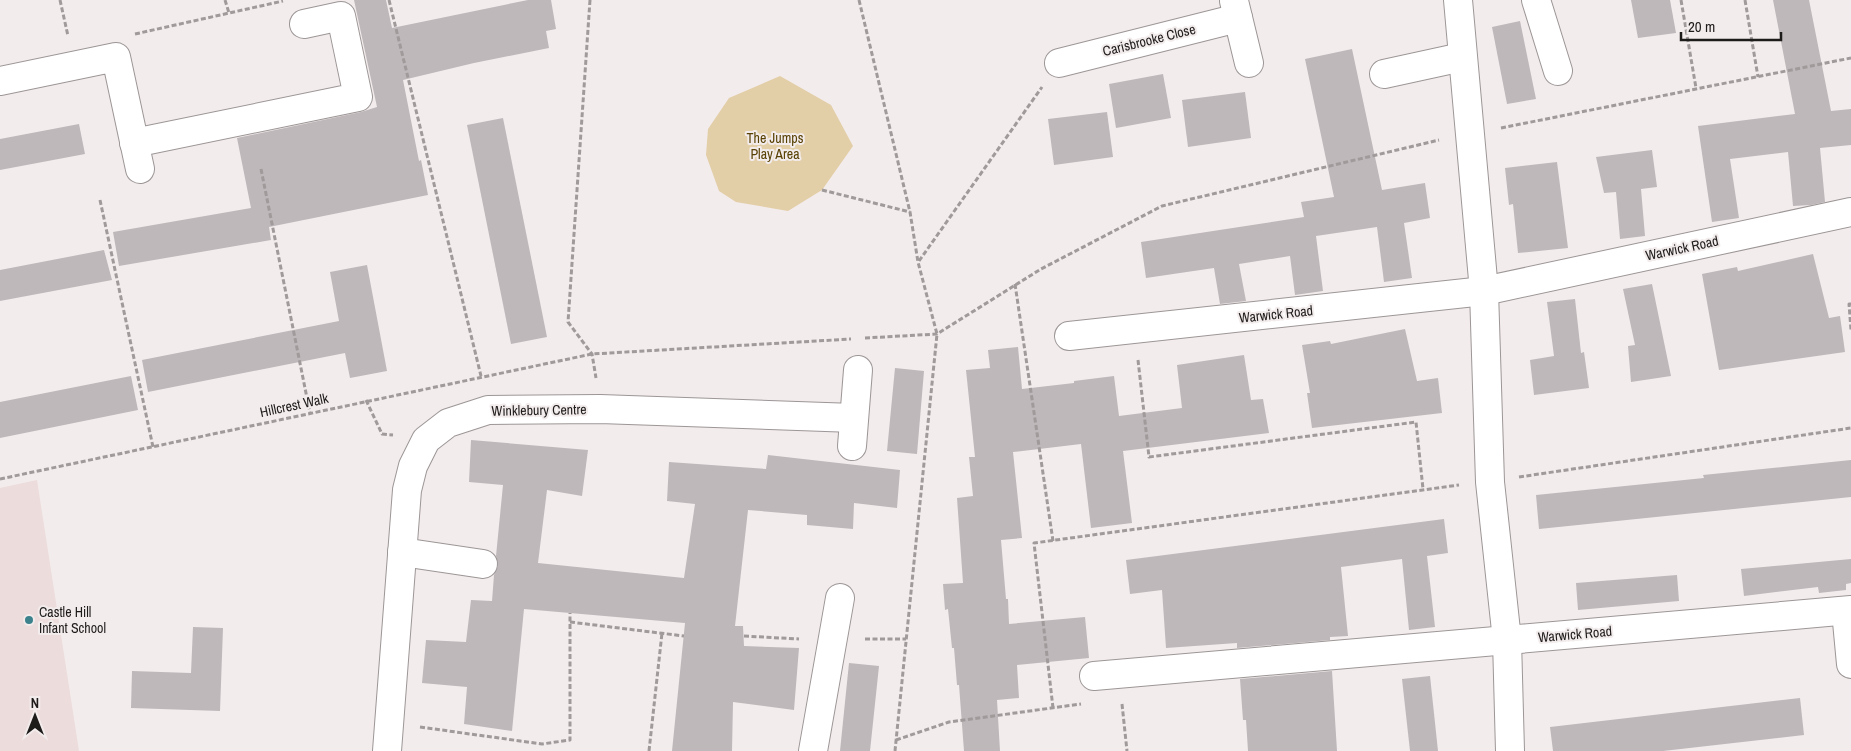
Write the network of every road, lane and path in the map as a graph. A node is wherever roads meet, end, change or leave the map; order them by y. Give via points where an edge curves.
1 (60, 0) edge
2 (225, 0) edge
3 (288, 0) edge
4 (389, 0) edge
5 (590, 0) edge
6 (859, 0) edge
7 (1458, 0) edge
8 (1536, 0) edge
9 (1681, 0) edge
10 (1745, 0) edge
11 (1236, 9) edge
12 (229, 13) junction
13 (304, 24) dead end
14 (68, 38) dead end
15 (121, 46) junction
16 (1462, 57) junction
17 (1851, 58) edge
18 (1059, 63) joint
19 (1249, 63) dead end
20 (1558, 70) dead end
21 (1384, 74) dead end
22 (1758, 77) junction
23 (0, 81) edge
24 (1696, 88) junction
25 (1498, 129) dead end
26 (1442, 139) dead end
27 (261, 169) dead end
28 (822, 190) dead end
29 (100, 200) dead end
30 (910, 212) junction
31 (1851, 212) edge
32 (918, 262) junction
33 (1015, 284) junction
34 (1484, 291) junction
35 (1851, 304) edge
36 (1851, 330) edge
37 (937, 334) junction
38 (1069, 336) dead end
39 (592, 354) junction
40 (1138, 356) dead end
41 (858, 370) dead end
42 (481, 376) junction
43 (366, 400) junction
44 (600, 409) junction
45 (310, 413) junction
46 (854, 418) junction
47 (1851, 428) edge
48 (426, 440) junction
49 (153, 446) junction
50 (852, 446) dead end
51 (0, 479) edge
52 (1490, 482) junction
53 (1424, 489) junction
54 (1053, 540) junction
55 (402, 552) junction
56 (483, 564) dead end
57 (840, 598) dead end
58 (1848, 610) edge
59 (570, 613) dead end
60 (570, 622) junction
61 (662, 633) junction
62 (684, 636) dead end
63 (744, 636) dead end
64 (799, 639) dead end
65 (906, 639) junction
66 (861, 640) dead end
67 (1507, 640) junction
68 (1851, 664) edge
69 (1094, 676) dead end
70 (1122, 698) dead end
71 (1082, 704) dead end
72 (1053, 708) junction
73 (390, 723) junction
74 (896, 740) junction
75 (387, 751) edge
76 (648, 751) edge
77 (813, 751) edge
78 (895, 751) edge
79 (1128, 751) edge
80 (1510, 751) edge

1 - 14 path
2 - 12 path
3 - 12 path
4 - 42 path
5 - 39 path via 568,322
6 - 30 path
7 - 16 street
8 - 20 street
9 - 24 path
10 - 22 path
11 - 18 street, Carisbrooke Close
11 - 19 street, Carisbrooke Close
12 - 15 path
13 - 15 street via 341,16 358,97 137,156
15 - 23 street
16 - 21 street
16 - 34 street
17 - 22 path
18 - 32 path
22 - 24 path
24 - 25 path
26 - 33 path via 1162,206
27 - 45 path
28 - 30 path
29 - 49 path
30 - 32 path
31 - 34 street, Warwick Road
32 - 37 path
33 - 37 path
33 - 54 path
34 - 38 street, Warwick Road
34 - 52 street
35 - 36 path
37 - 39 path, Hillcrest Walk
37 - 65 path
39 - 42 path, Hillcrest Walk
39 - 44 path
40 - 53 path via 1148,456 1416,422
41 - 46 street
42 - 43 path, Hillcrest Walk
43 - 45 path, Hillcrest Walk
43 - 48 path via 382,434
44 - 46 street, Winklebury Centre
44 - 48 street, Winklebury Centre via 488,410 448,423
45 - 49 path, Hillcrest Walk
46 - 50 street
47 - 52 path
48 - 55 street, Winklebury Centre via 413,466 407,490
49 - 51 path, Hillcrest Walk
52 - 53 path
52 - 67 street
53 - 54 path
54 - 72 path via 1034,543
55 - 56 street
55 - 73 street, Winklebury Centre
57 - 77 street
58 - 67 street, Warwick Road
58 - 68 street
59 - 60 path
60 - 61 path
60 - 73 path via 570,740 542,744
61 - 62 path
61 - 76 path
63 - 64 path
65 - 66 path
65 - 74 path
67 - 69 street, Warwick Road
67 - 80 street
70 - 79 path
71 - 72 path
72 - 74 path via 949,722
73 - 75 street, Winklebury Centre
74 - 78 path

